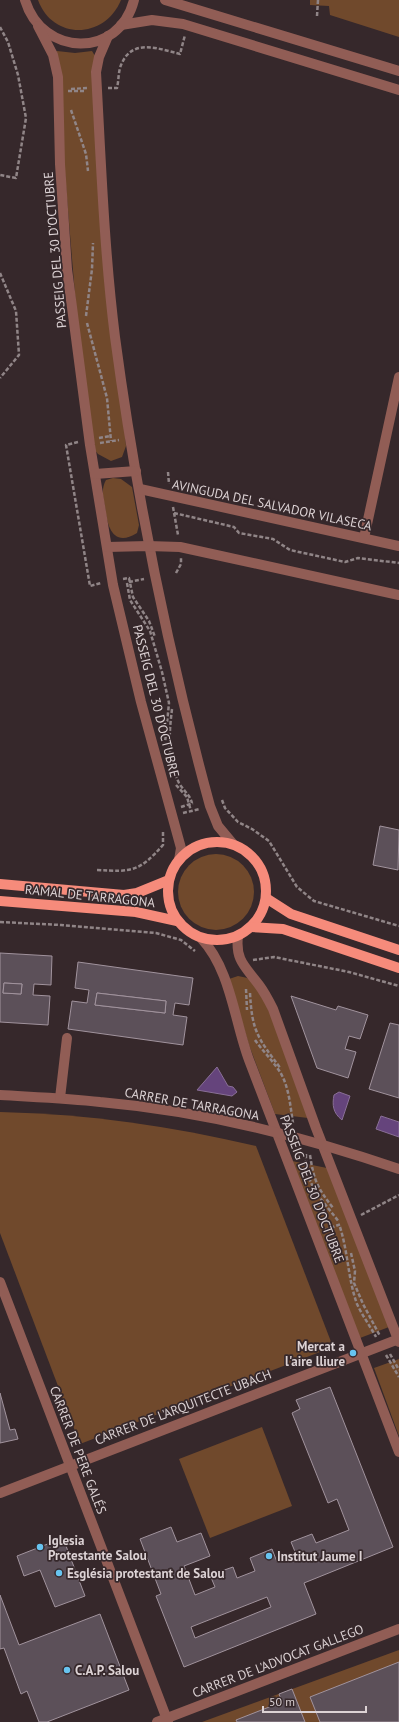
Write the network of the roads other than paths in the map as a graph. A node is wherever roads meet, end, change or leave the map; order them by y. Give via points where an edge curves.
1 (25, 0) edge
2 (134, 0) edge
3 (165, 0) edge
4 (38, 26) junction
5 (121, 26) junction
6 (108, 36) junction
7 (399, 71) edge
8 (399, 90) edge
9 (399, 377) edge
10 (136, 470) junction
11 (95, 474) junction
12 (140, 489) junction
13 (364, 538) junction
14 (148, 546) junction
15 (399, 546) edge
16 (107, 547) junction
17 (399, 595) edge
18 (233, 844) junction
19 (179, 860) junction
20 (169, 880) junction
21 (0, 884) edge
22 (266, 898) junction
23 (0, 901) edge
24 (177, 921) junction
25 (251, 927) junction
26 (238, 936) junction
27 (201, 938) junction
28 (399, 950) edge
29 (399, 968) edge
30 (67, 1038) dead end
31 (0, 1096) edge
32 (60, 1098) junction
33 (277, 1133) junction
34 (323, 1145) junction
35 (399, 1169) edge
36 (0, 1282) edge
37 (399, 1340) edge
38 (362, 1354) junction
39 (399, 1452) edge
40 (70, 1464) junction
41 (0, 1493) edge
42 (399, 1629) edge
43 (168, 1720) edge
44 (156, 1722) edge

1 - 4 street, PASSEIG DEL 30 D'OCTUBRE
2 - 5 street
3 - 7 street
4 - 6 street via 53,37 71,43 90,43
4 - 11 street, PASSEIG DEL 30 D'OCTUBRE via 53,54 58,77 60,164 67,269
5 - 6 street
5 - 8 street via 152,20 188,25
6 - 10 street, PASSEIG DEL 30 D'OCTUBRE via 99,58 95,89 116,337
9 - 13 street
10 - 11 street
10 - 12 street, PASSEIG DEL 30 D'OCTUBRE
11 - 16 street, PASSEIG DEL 30 D'OCTUBRE
12 - 13 street, AVINGUDA DEL SALVADOR VILASECA
12 - 14 street, PASSEIG DEL 30 D'OCTUBRE
13 - 15 street, AVINGUDA DEL SALVADOR VILASECA
14 - 16 street
14 - 17 street via 180,547
14 - 18 street, PASSEIG DEL 30 D'OCTUBRE via 206,803 218,826
16 - 19 street, PASSEIG DEL 30 D'OCTUBRE via 113,585 141,702 174,813 181,848
18 - 19 main road via 203,844
18 - 22 main road via 245,850 259,865 266,884
19 - 20 main road
20 - 21 main road, RAMAL DE TARRAGONA via 137,893 124,895
20 - 24 main road via 169,901
22 - 25 main road via 258,918
22 - 28 main road via 291,914
23 - 24 main road, RAMAL DE TARRAGONA via 136,912
24 - 27 main road
25 - 26 main road
25 - 29 main road via 284,929
26 - 27 main road via 226,940
26 - 34 street, PASSEIG DEL 30 D'OCTUBRE via 237,947 241,961 267,996 273,1009
27 - 33 street, PASSEIG DEL 30 D'OCTUBRE via 221,969 245,1049
30 - 32 street
31 - 32 street, CARRER DE TARRAGONA
32 - 33 street, CARRER DE TARRAGONA via 178,1112
33 - 34 street, CARRER DE TARRAGONA
33 - 38 street, PASSEIG DEL 30 D'OCTUBRE
34 - 35 street, CARRER DE TARRAGONA
34 - 37 street, PASSEIG DEL 30 D'OCTUBRE
36 - 40 street, CARRER DE PERE GALÉS
37 - 38 street, CARRER DE L'ARQUITECTE UBACH
38 - 39 street, PASSEIG DEL 30 D'OCTUBRE
38 - 40 street, CARRER DE L'ARQUITECTE UBACH
40 - 41 street, CARRER DE L'ARQUITECTE UBACH
40 - 43 street, CARRER DE PERE GALÉS
42 - 43 street, CARRER DE L'ADVOCAT GALLEGO
43 - 44 street, CARRER DE L'ADVOCAT GALLEGO

